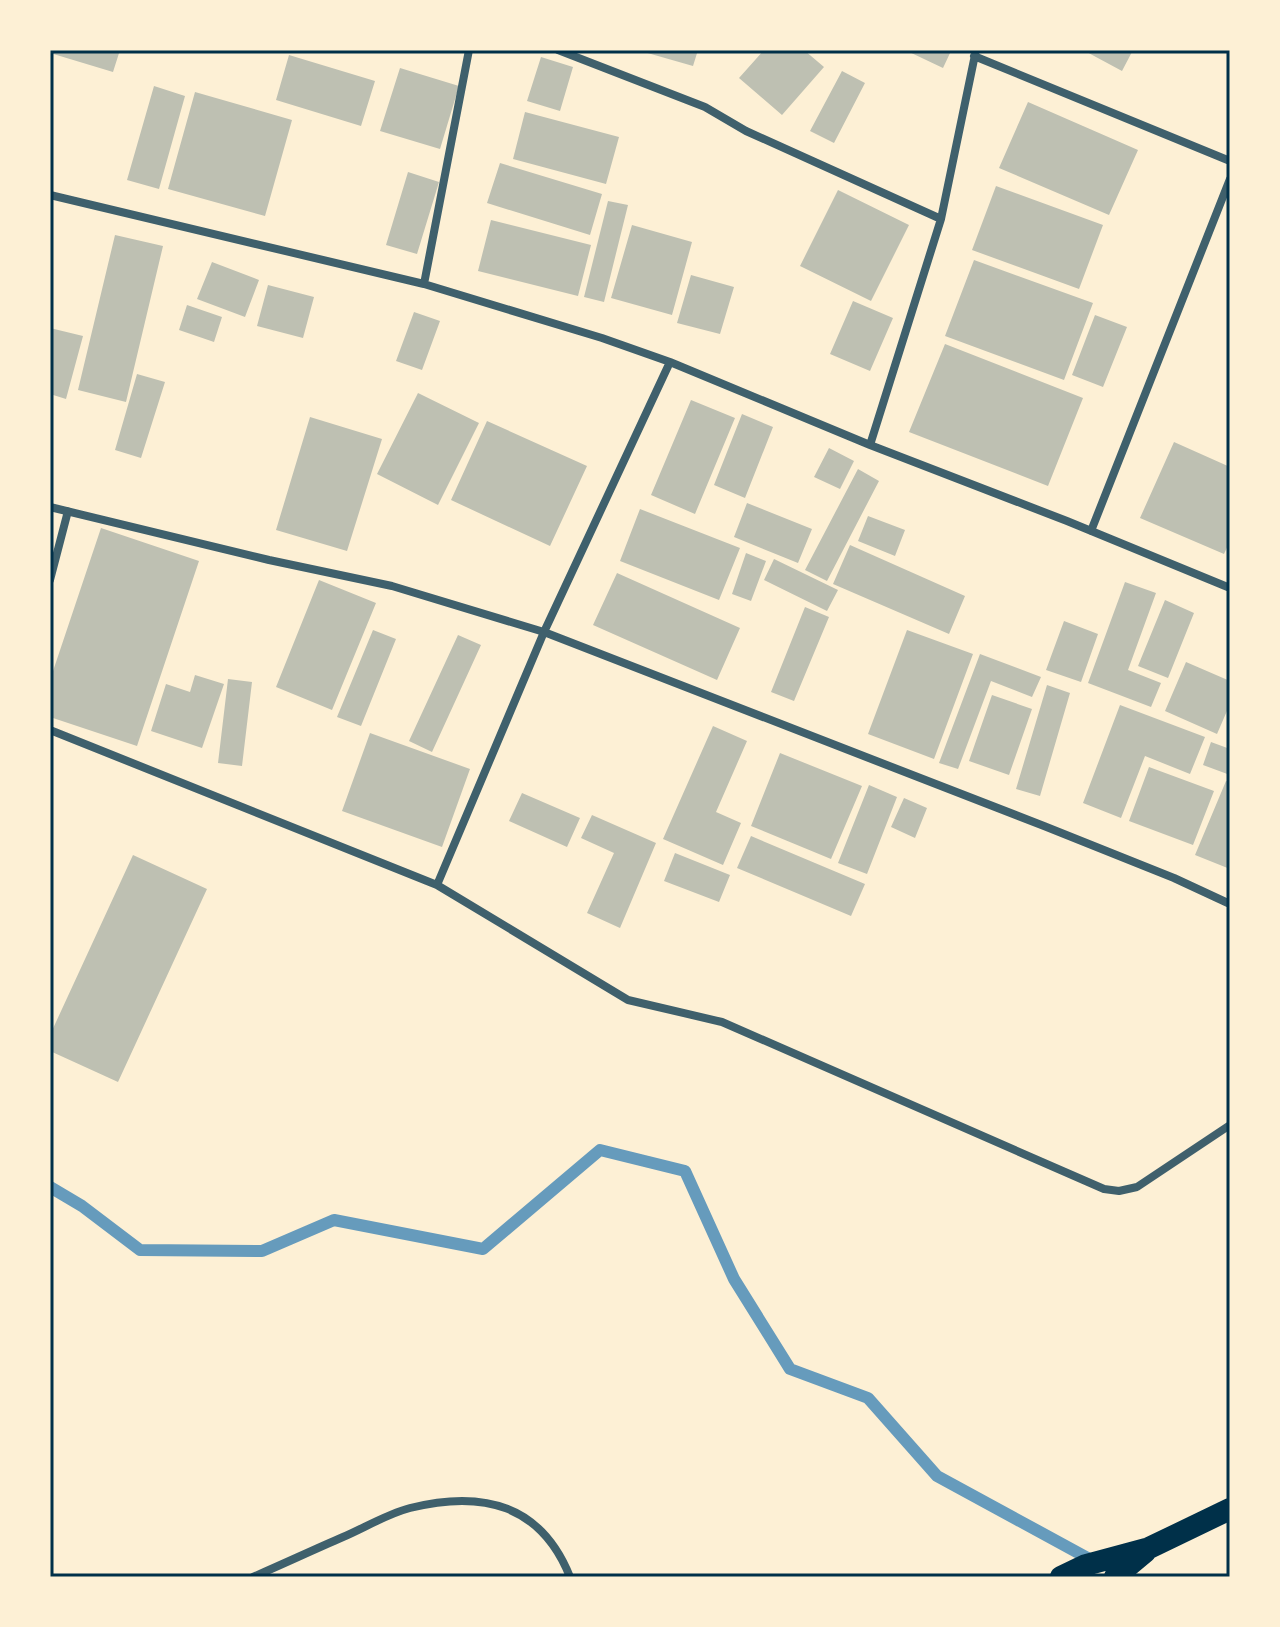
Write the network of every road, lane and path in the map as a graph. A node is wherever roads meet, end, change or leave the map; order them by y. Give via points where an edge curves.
1 (469, 50) edge
2 (558, 50) edge
3 (975, 53) edge
4 (1230, 161) edge
5 (1230, 179) edge
6 (50, 195) edge
7 (941, 219) junction
8 (424, 284) junction
9 (670, 362) junction
10 (870, 445) junction
11 (50, 507) edge
12 (68, 511) junction
13 (1091, 531) junction
14 (50, 580) edge
15 (1230, 588) edge
16 (544, 632) junction
17 (50, 730) edge
18 (437, 885) junction
19 (1230, 904) edge
20 (1230, 1125) edge
21 (1230, 1509) edge
22 (1149, 1548) junction
23 (253, 1577) edge
24 (570, 1577) edge
25 (1061, 1577) edge
26 (1115, 1577) edge

1 - 8 street
2 - 7 street via 692,101
3 - 4 street
3 - 7 street
5 - 13 street
6 - 8 street
7 - 10 street
8 - 9 street
9 - 10 street
9 - 16 street
10 - 13 street
11 - 12 street
12 - 14 street
12 - 16 street via 392,586
13 - 15 street
16 - 18 street
16 - 19 street
17 - 18 street
18 - 20 street via 628,1000 722,1022 1104,1189 1137,1187
21 - 22 highway
22 - 25 highway
22 - 26 highway
23 - 24 street via 407,1509 452,1500 512,1510 531,1520 560,1552

